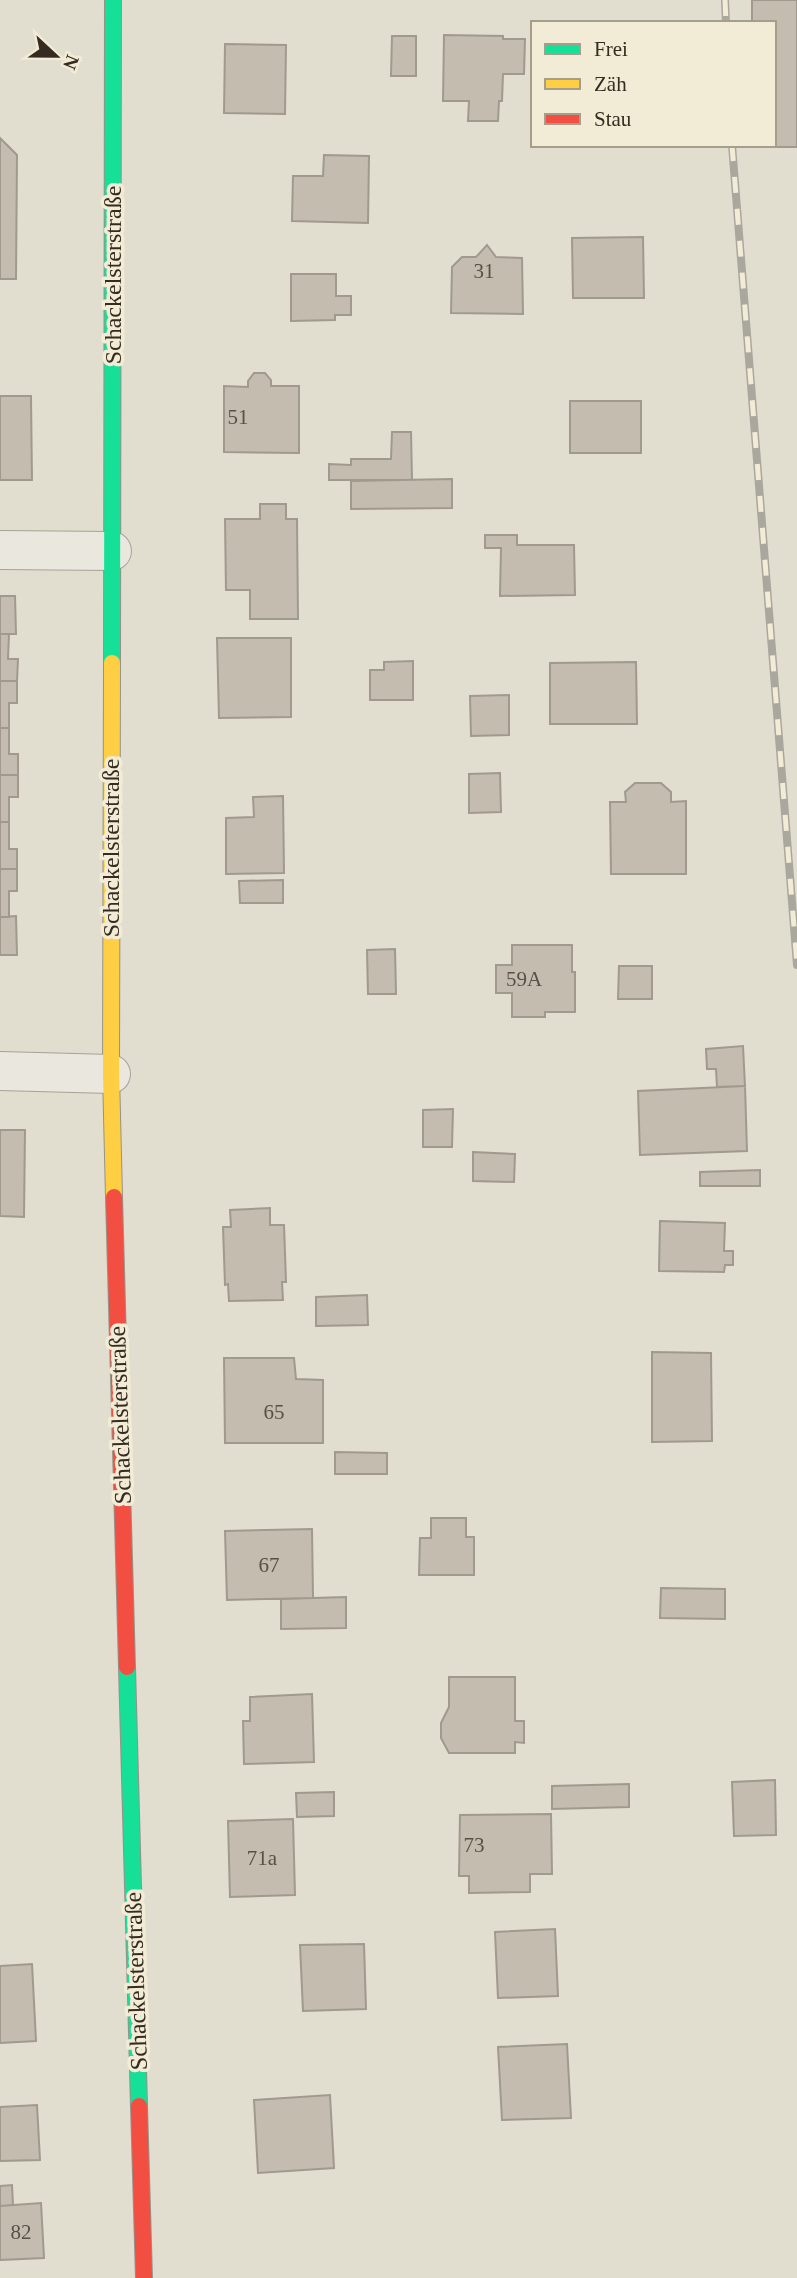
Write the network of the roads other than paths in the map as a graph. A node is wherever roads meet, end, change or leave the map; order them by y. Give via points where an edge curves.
1 (113, 0) edge
2 (0, 550) edge
3 (112, 551) junction
4 (0, 1071) edge
5 (111, 1074) junction
6 (144, 2278) edge

1 - 3 street, Schackelsterstraße
2 - 3 street
3 - 5 street, Schackelsterstraße
4 - 5 street
5 - 6 street, Schackelsterstraße

